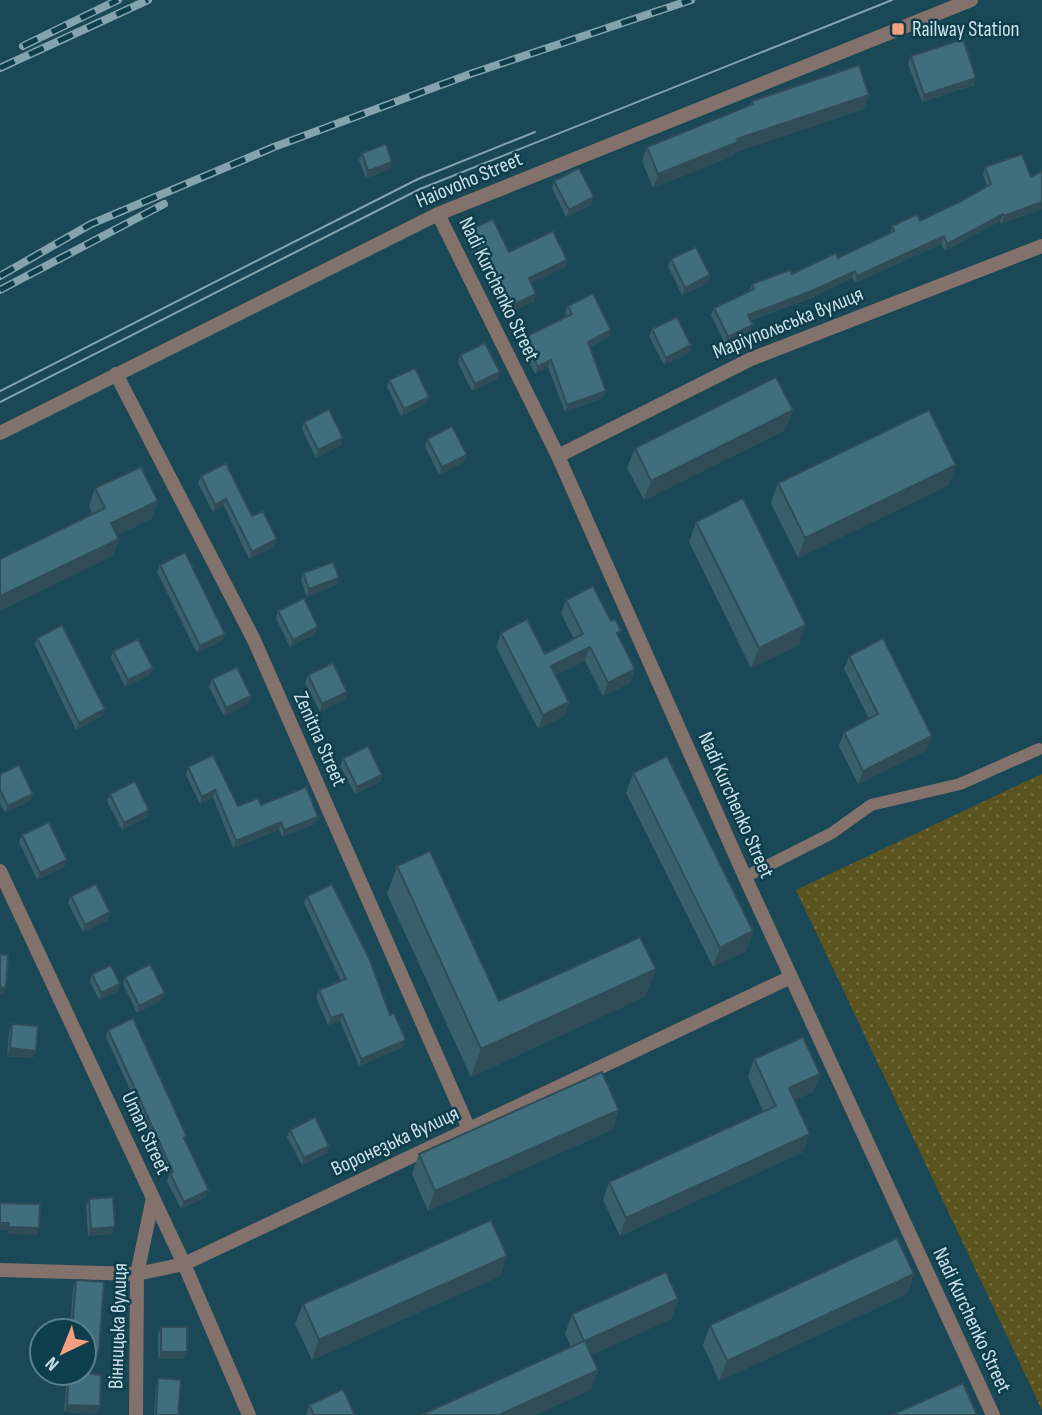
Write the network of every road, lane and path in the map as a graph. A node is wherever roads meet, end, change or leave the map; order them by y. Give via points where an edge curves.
1 (971, 0) edge
2 (438, 214) junction
3 (1042, 246) edge
4 (116, 374) junction
5 (0, 433) edge
6 (558, 456) junction
7 (1039, 749) dead end
8 (0, 871) edge
9 (745, 877) junction
10 (792, 977) junction
11 (469, 1129) junction
12 (153, 1198) junction
13 (184, 1264) junction
14 (0, 1270) edge
15 (138, 1274) junction
16 (136, 1415) edge
17 (249, 1415) edge
18 (993, 1415) edge

1 - 2 street, Haiovoho Street
2 - 4 street, Haiovoho Street
2 - 6 street, Nadi Kurchenko Street
3 - 6 street, Маріупольська вулиця via 751,359
4 - 5 street, Haiovoho Street
4 - 11 street, Zenitna Street via 254,640
6 - 9 street, Nadi Kurchenko Street
7 - 9 lane via 960,784 871,805 832,833
8 - 12 street, Uman Street
9 - 10 street, Nadi Kurchenko Street
10 - 11 street, Воронезька вулиця
10 - 18 street, Nadi Kurchenko Street
11 - 13 street, Воронезька вулиця
12 - 13 street, Uman Street
12 - 15 street, Вінницька вулиця
13 - 15 street, Воронезька вулиця
13 - 17 street, Uman Street
14 - 15 street, Воронезька вулиця
15 - 16 street, Вінницька вулиця

